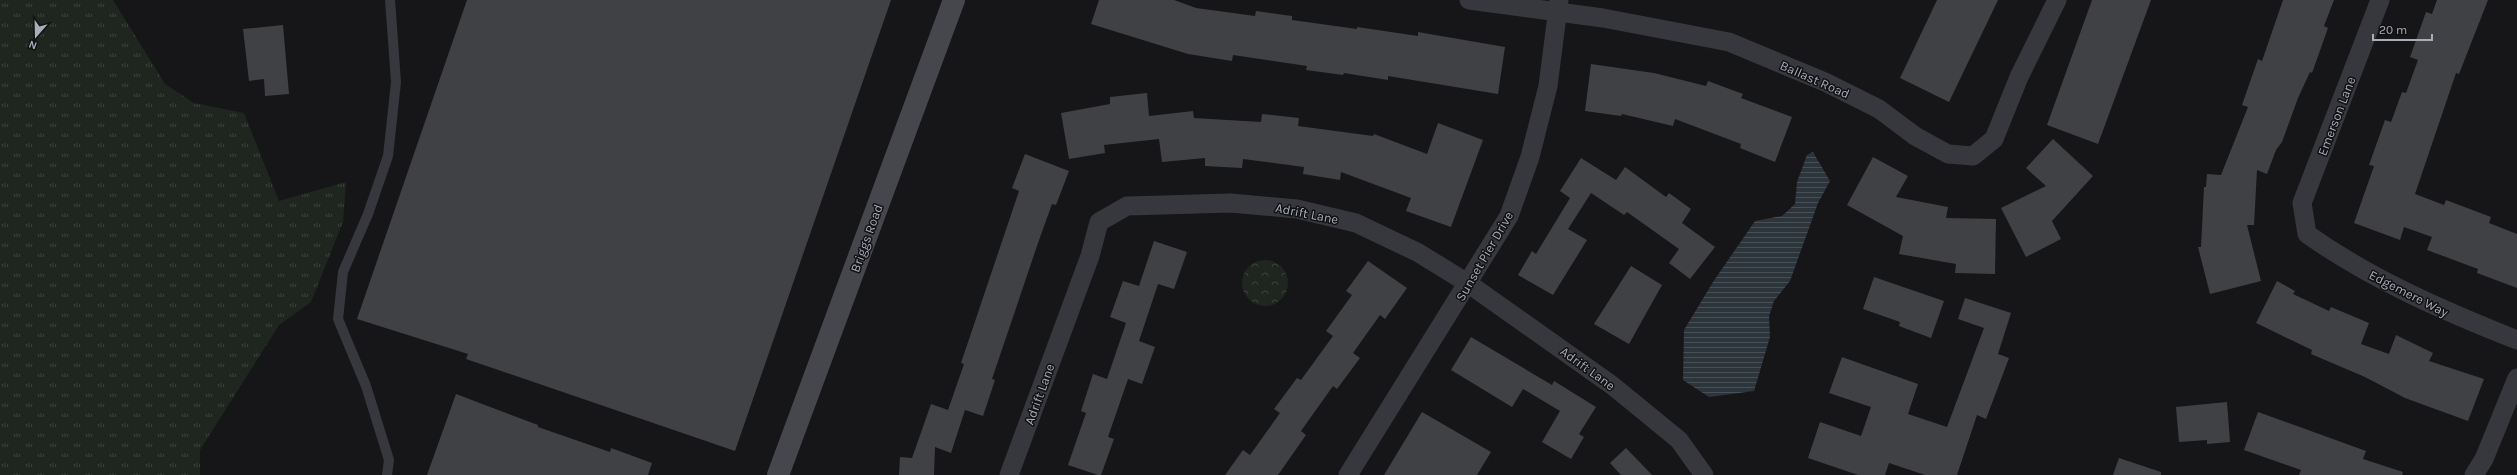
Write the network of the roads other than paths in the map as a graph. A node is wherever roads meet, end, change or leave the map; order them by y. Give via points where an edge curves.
1 (390, 0) edge
2 (954, 0) edge
3 (1469, 0) edge
4 (2057, 0) edge
5 (2380, 0) edge
6 (1559, 6) edge
7 (2308, 234) joint
8 (1469, 284) junction
9 (2517, 340) edge
10 (2517, 378) edge
11 (388, 475) edge
12 (778, 475) edge
13 (1009, 475) edge
14 (1348, 475) edge
15 (1704, 475) edge
16 (2474, 475) edge

1 - 11 lane via 396,82 388,156 368,214 343,272 338,319 366,386 389,460
2 - 12 main road, Briggs Road
3 - 6 street, Ballast Road
4 - 6 street, Ballast Road via 2019,77 1994,139 1973,156 1948,154 1915,136 1879,109 1825,82 1729,42
5 - 7 street, Emerson Lane via 2302,203
6 - 8 street, Sunset Pier Drive via 1548,86 1530,157 1510,216
7 - 9 street, Edgemere Way via 2338,256 2446,312
8 - 13 street, Adrift Lane via 1417,252 1356,223 1297,209 1231,202 1127,206 1099,222 1090,256
8 - 14 street, Sunset Pier Drive
8 - 15 street, Adrift Lane via 1613,386 1679,440
10 - 16 street via 2484,459

